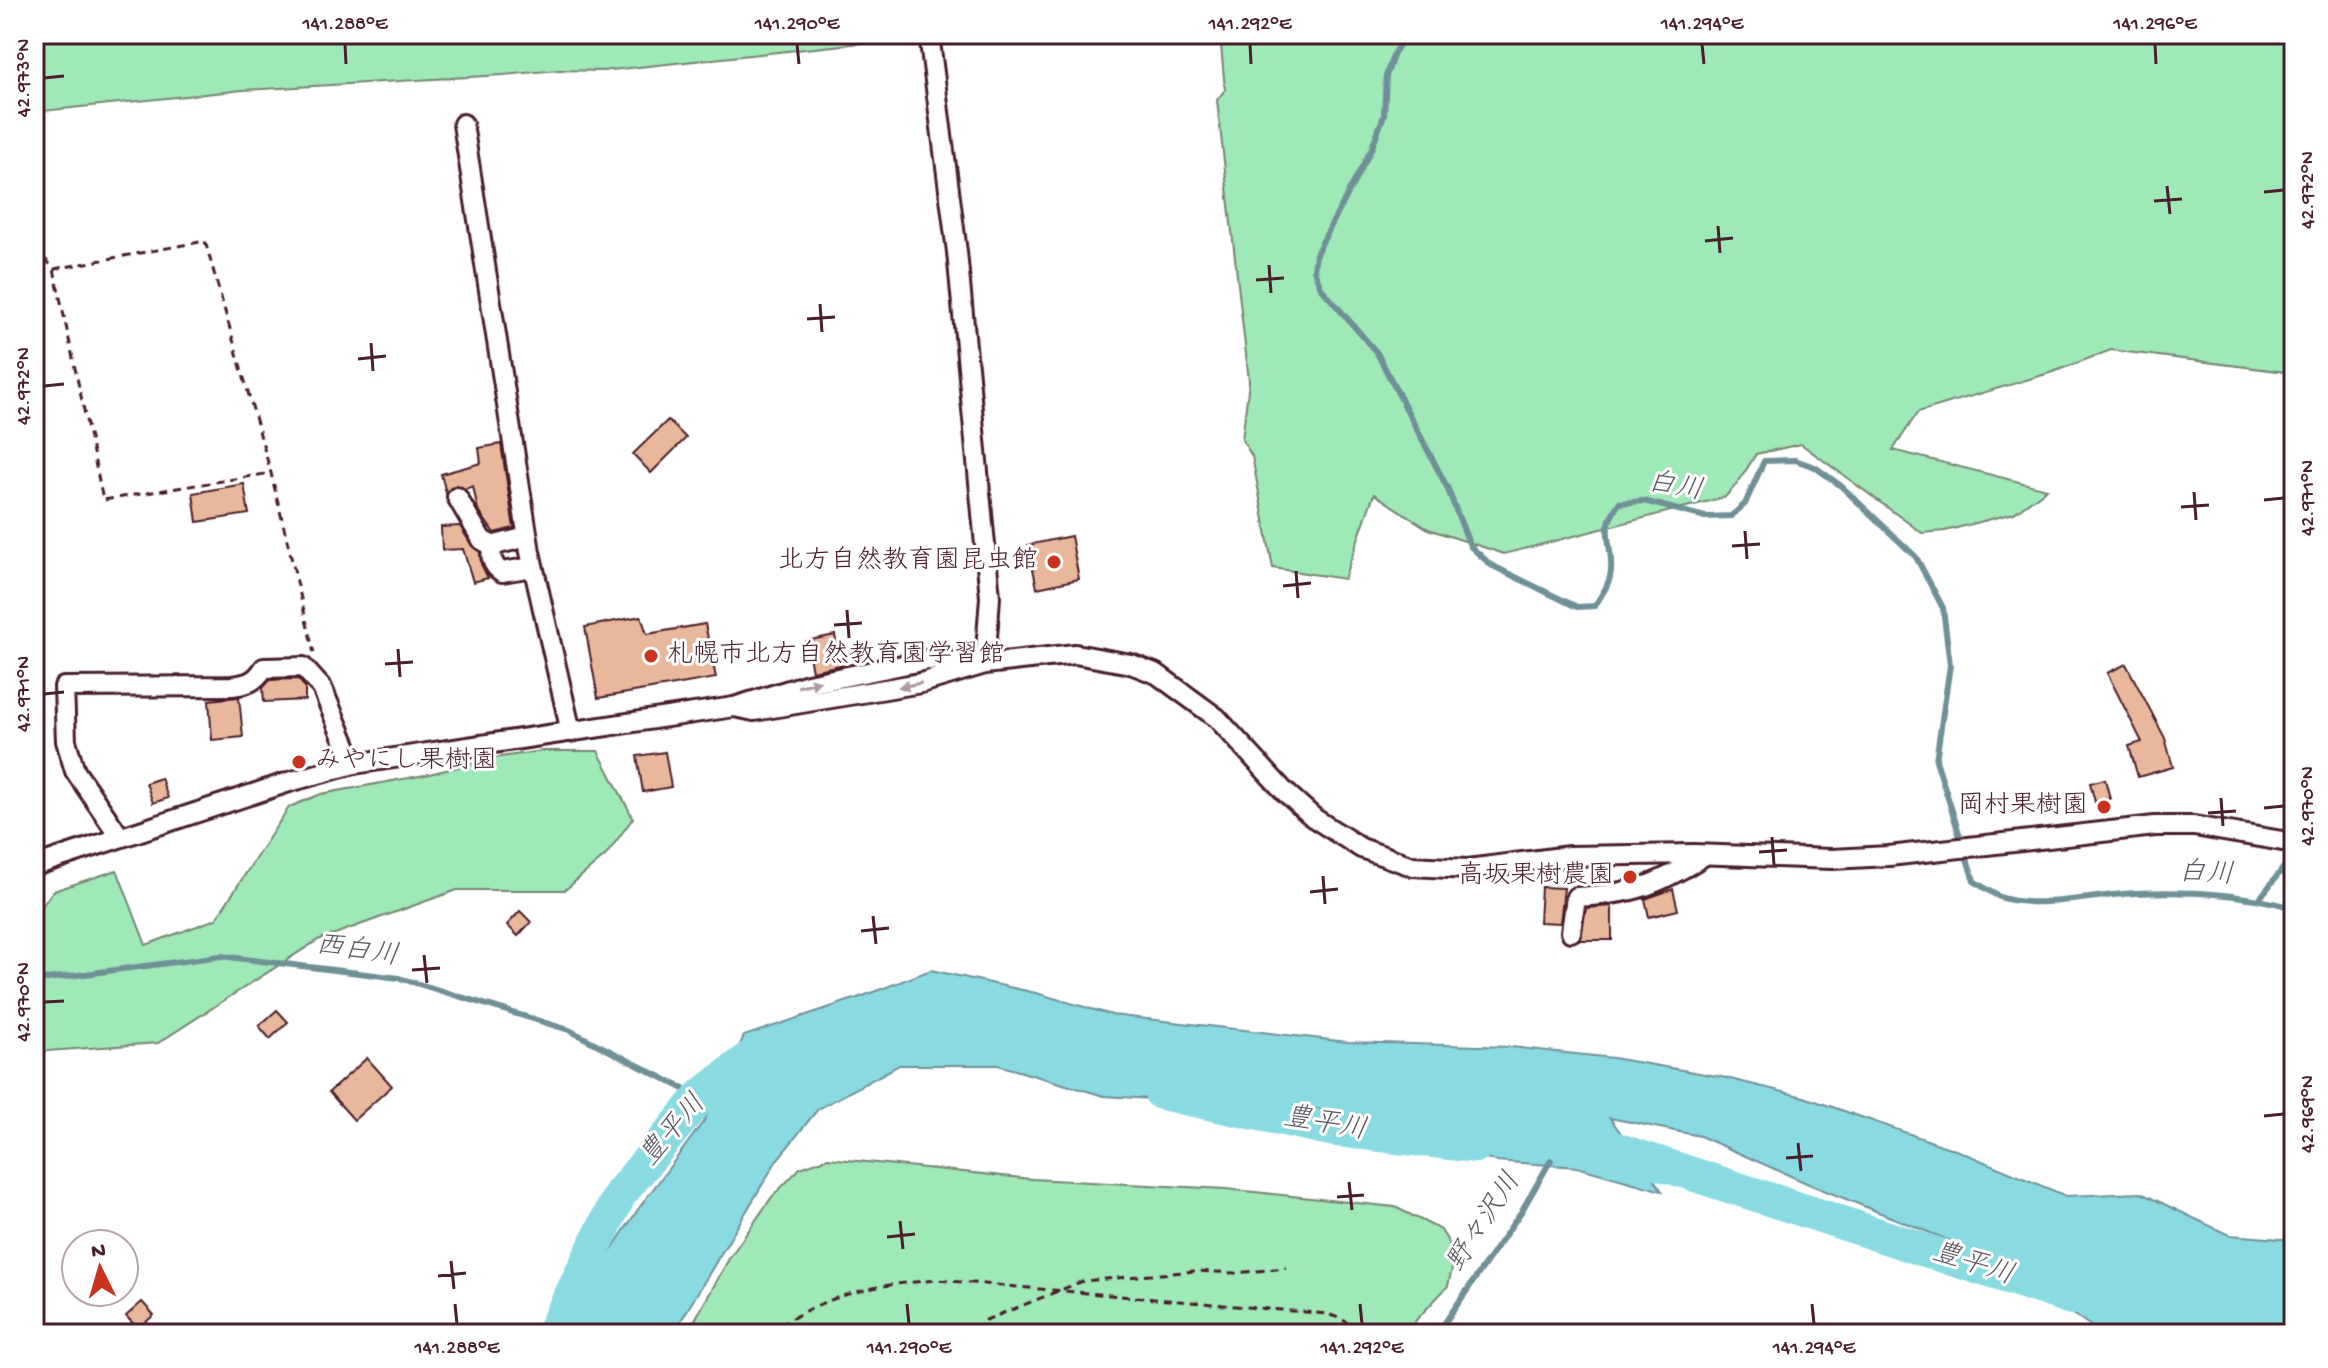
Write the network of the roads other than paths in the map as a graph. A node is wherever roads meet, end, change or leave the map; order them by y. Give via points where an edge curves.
1 (929, 34) edge
2 (463, 124) dead end
3 (457, 497) dead end
4 (527, 537) junction
5 (493, 546) junction
6 (533, 567) junction
7 (985, 664) junction
8 (571, 732) junction
9 (354, 764) junction
10 (120, 837) junction
11 (2294, 843) edge
12 (1705, 855) junction
13 (34, 866) edge
14 (1571, 932) dead end

1 - 7 street via 957,252 990,597
2 - 4 street
3 - 5 street via 482,540
4 - 5 street
4 - 6 street
5 - 6 street via 494,565 502,572
6 - 8 street
7 - 8 street via 927,660 808,684 734,707
7 - 12 street via 1075,654 1157,674 1217,718 1314,818 1361,848 1412,866 1468,869 1569,856
8 - 9 street
9 - 10 street
9 - 10 street via 322,688 303,667 264,668 248,684 232,686 64,687 66,741 75,771
10 - 13 street
11 - 12 street via 2194,826 2155,826 1832,859
12 - 14 street via 1669,878 1619,894 1576,897

